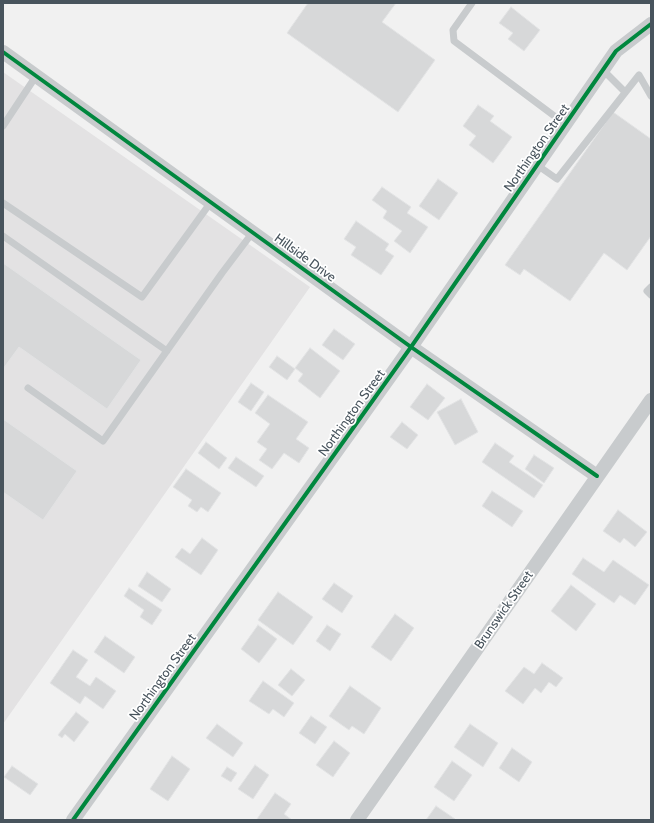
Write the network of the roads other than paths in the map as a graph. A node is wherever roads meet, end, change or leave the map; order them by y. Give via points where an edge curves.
1 (472, 3) edge
2 (651, 24) edge
3 (3, 52) edge
4 (603, 70) junction
5 (36, 76) junction
6 (625, 92) junction
7 (651, 96) edge
8 (565, 124) junction
9 (3, 126) edge
10 (537, 165) junction
11 (211, 202) junction
12 (3, 203) edge
13 (252, 232) junction
14 (3, 236) edge
15 (651, 287) edge
16 (651, 295) edge
17 (411, 347) junction
18 (167, 351) junction
19 (28, 388) dead end
20 (651, 400) edge
21 (597, 476) junction
22 (73, 820) edge
23 (357, 820) edge

1 - 8 lane via 452,30 454,41
2 - 4 street, Northington Street via 616,51
3 - 5 street, Hillside Drive
4 - 6 lane
4 - 8 street, Northington Street
5 - 9 lane
5 - 11 street, Hillside Drive
6 - 7 lane via 639,74
6 - 10 lane via 557,179
8 - 10 street, Northington Street
10 - 17 street, Northington Street
11 - 12 lane via 142,297
11 - 13 street, Hillside Drive
13 - 17 street, Hillside Drive
13 - 18 lane
14 - 18 lane
15 - 16 lane via 647,292
17 - 21 street, Hillside Drive
17 - 22 street, Northington Street
18 - 19 lane via 103,441
20 - 21 street, Brunswick Street
21 - 23 street, Brunswick Street

